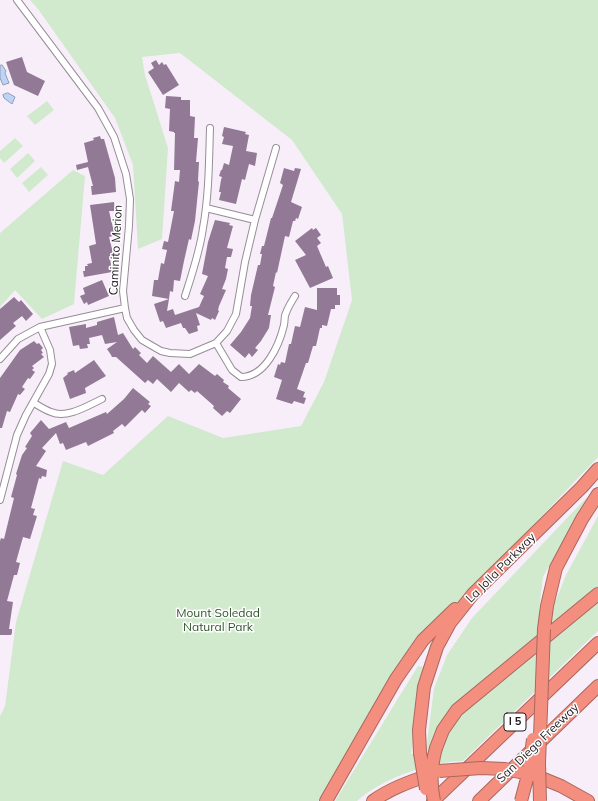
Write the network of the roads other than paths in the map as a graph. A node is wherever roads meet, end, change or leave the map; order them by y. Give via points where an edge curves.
1 (17, 0) edge
2 (210, 128) dead end
3 (276, 148) dead end
4 (206, 208) junction
5 (255, 220) junction
6 (185, 296) dead end
7 (295, 296) dead end
8 (125, 308) junction
9 (40, 327) junction
10 (216, 343) junction
11 (0, 360) edge
12 (102, 399) dead end
13 (34, 403) junction
14 (598, 469) edge
15 (598, 494) edge
16 (0, 500) edge
17 (492, 576) junction
18 (598, 594) edge
19 (598, 643) edge
20 (543, 667) junction
21 (598, 686) edge
22 (326, 801) edge
23 (374, 801) edge
24 (429, 801) edge
25 (434, 801) edge
26 (479, 801) edge
27 (521, 801) edge
28 (540, 801) edge
29 (587, 801) edge

1 - 8 street, Caminito Merion via 98,108 114,137 126,174 130,199
2 - 4 street
3 - 5 street, Caminito Merion
4 - 5 street
4 - 6 street via 192,276
5 - 10 street, Caminito Merion via 236,314 227,332
7 - 10 street via 285,314 276,348 262,369 241,377 232,370
8 - 9 street
8 - 10 street, Caminito Merion via 127,318 142,340 161,351 190,354
9 - 11 street via 18,340
9 - 13 street via 50,350 52,364
12 - 13 street via 76,411 59,413
13 - 16 street via 17,434
14 - 17 highway, La Jolla Parkway
15 - 20 highway, bridge via 556,568 547,606
17 - 22 highway via 423,640 396,679
17 - 24 highway, La Jolla Parkway, bridge via 473,594 450,623 424,687 419,730 420,753
18 - 25 highway, bridge via 457,710 443,730 436,748 431,769
19 - 25 highway, I 5
20 - 27 highway, bridge via 529,771
20 - 28 highway, bridge
21 - 26 highway, San Diego Freeway / I 5
23 - 29 highway, bridge via 381,795 410,782 439,772 481,768 505,769 534,775 561,786

